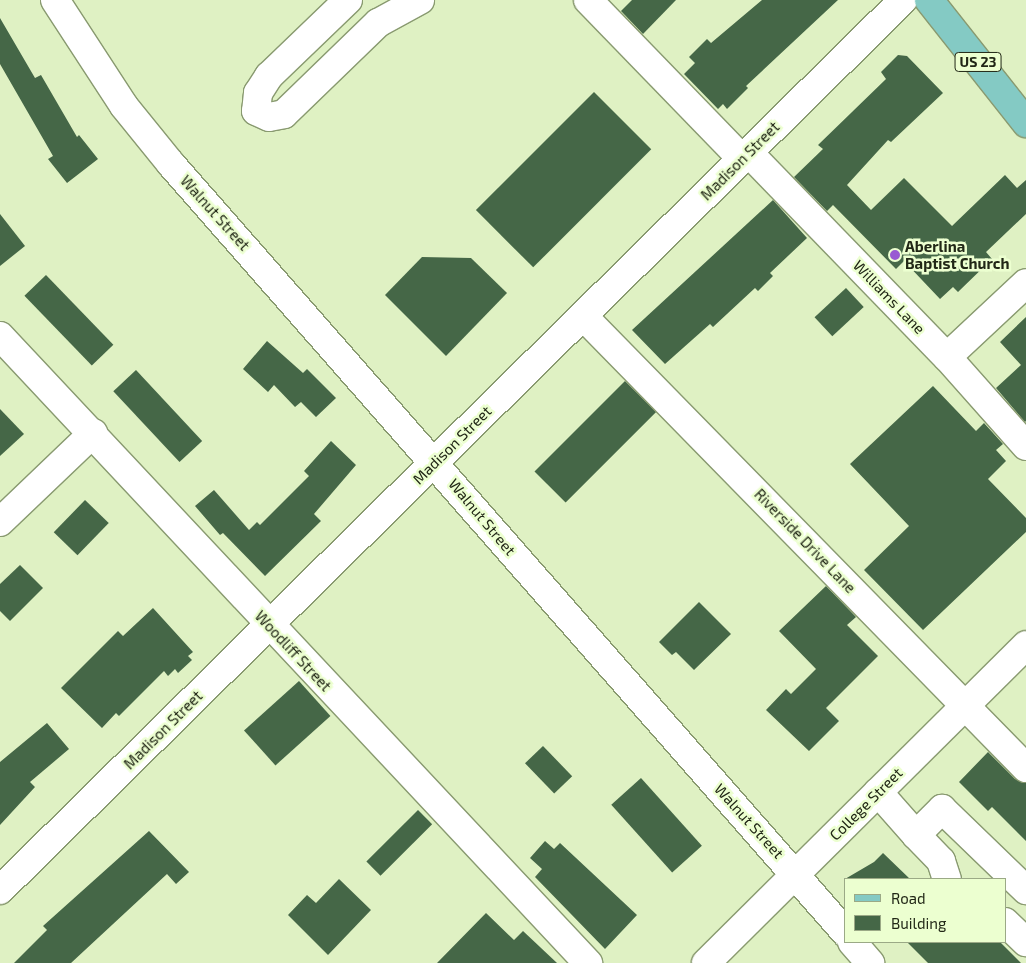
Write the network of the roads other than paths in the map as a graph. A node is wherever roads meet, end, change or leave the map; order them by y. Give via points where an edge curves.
1 (55, 0) edge
2 (348, 0) edge
3 (420, 0) edge
4 (588, 0) edge
5 (903, 0) edge
6 (929, 0) edge
7 (1026, 123) edge
8 (745, 156) junction
9 (1026, 283) edge
10 (583, 316) junction
11 (0, 336) edge
12 (947, 357) junction
13 (93, 433) junction
14 (1026, 446) edge
15 (435, 462) junction
16 (0, 522) edge
17 (269, 626) junction
18 (1026, 645) edge
19 (964, 705) junction
20 (1026, 768) edge
21 (878, 792) junction
22 (916, 835) junction
23 (797, 875) junction
24 (947, 878) edge
25 (0, 890) edge
26 (1026, 890) edge
27 (1006, 923) edge
28 (844, 931) edge
29 (1026, 942) edge
30 (853, 943) edge
31 (588, 963) edge
32 (706, 963) edge
33 (870, 963) edge

1 - 15 street, Walnut Street via 124,106 165,156
2 - 3 street via 269,76 258,92 256,111 269,118 284,114 378,23
4 - 8 street, Williams Lane
5 - 8 street, Madison Street
6 - 7 main road, US 23
8 - 10 street, Madison Street
8 - 12 street, Williams Lane
9 - 12 street
10 - 15 street, Madison Street
10 - 19 street, Riverside Drive Lane
11 - 13 street, Woodliff Street
12 - 14 street, Williams Lane
13 - 16 street
13 - 17 street, Woodliff Street
15 - 17 street, Madison Street
15 - 23 street, Walnut Street via 609,666
17 - 25 street, Madison Street
17 - 31 street, Woodliff Street
18 - 19 street, College Street
19 - 20 street, Riverside Drive Lane
19 - 21 street, College Street
21 - 22 street
21 - 23 street, College Street
22 - 24 street via 941,860
22 - 26 street via 942,809
23 - 28 street, Walnut Street
23 - 32 street, College Street
27 - 29 street
30 - 33 street

